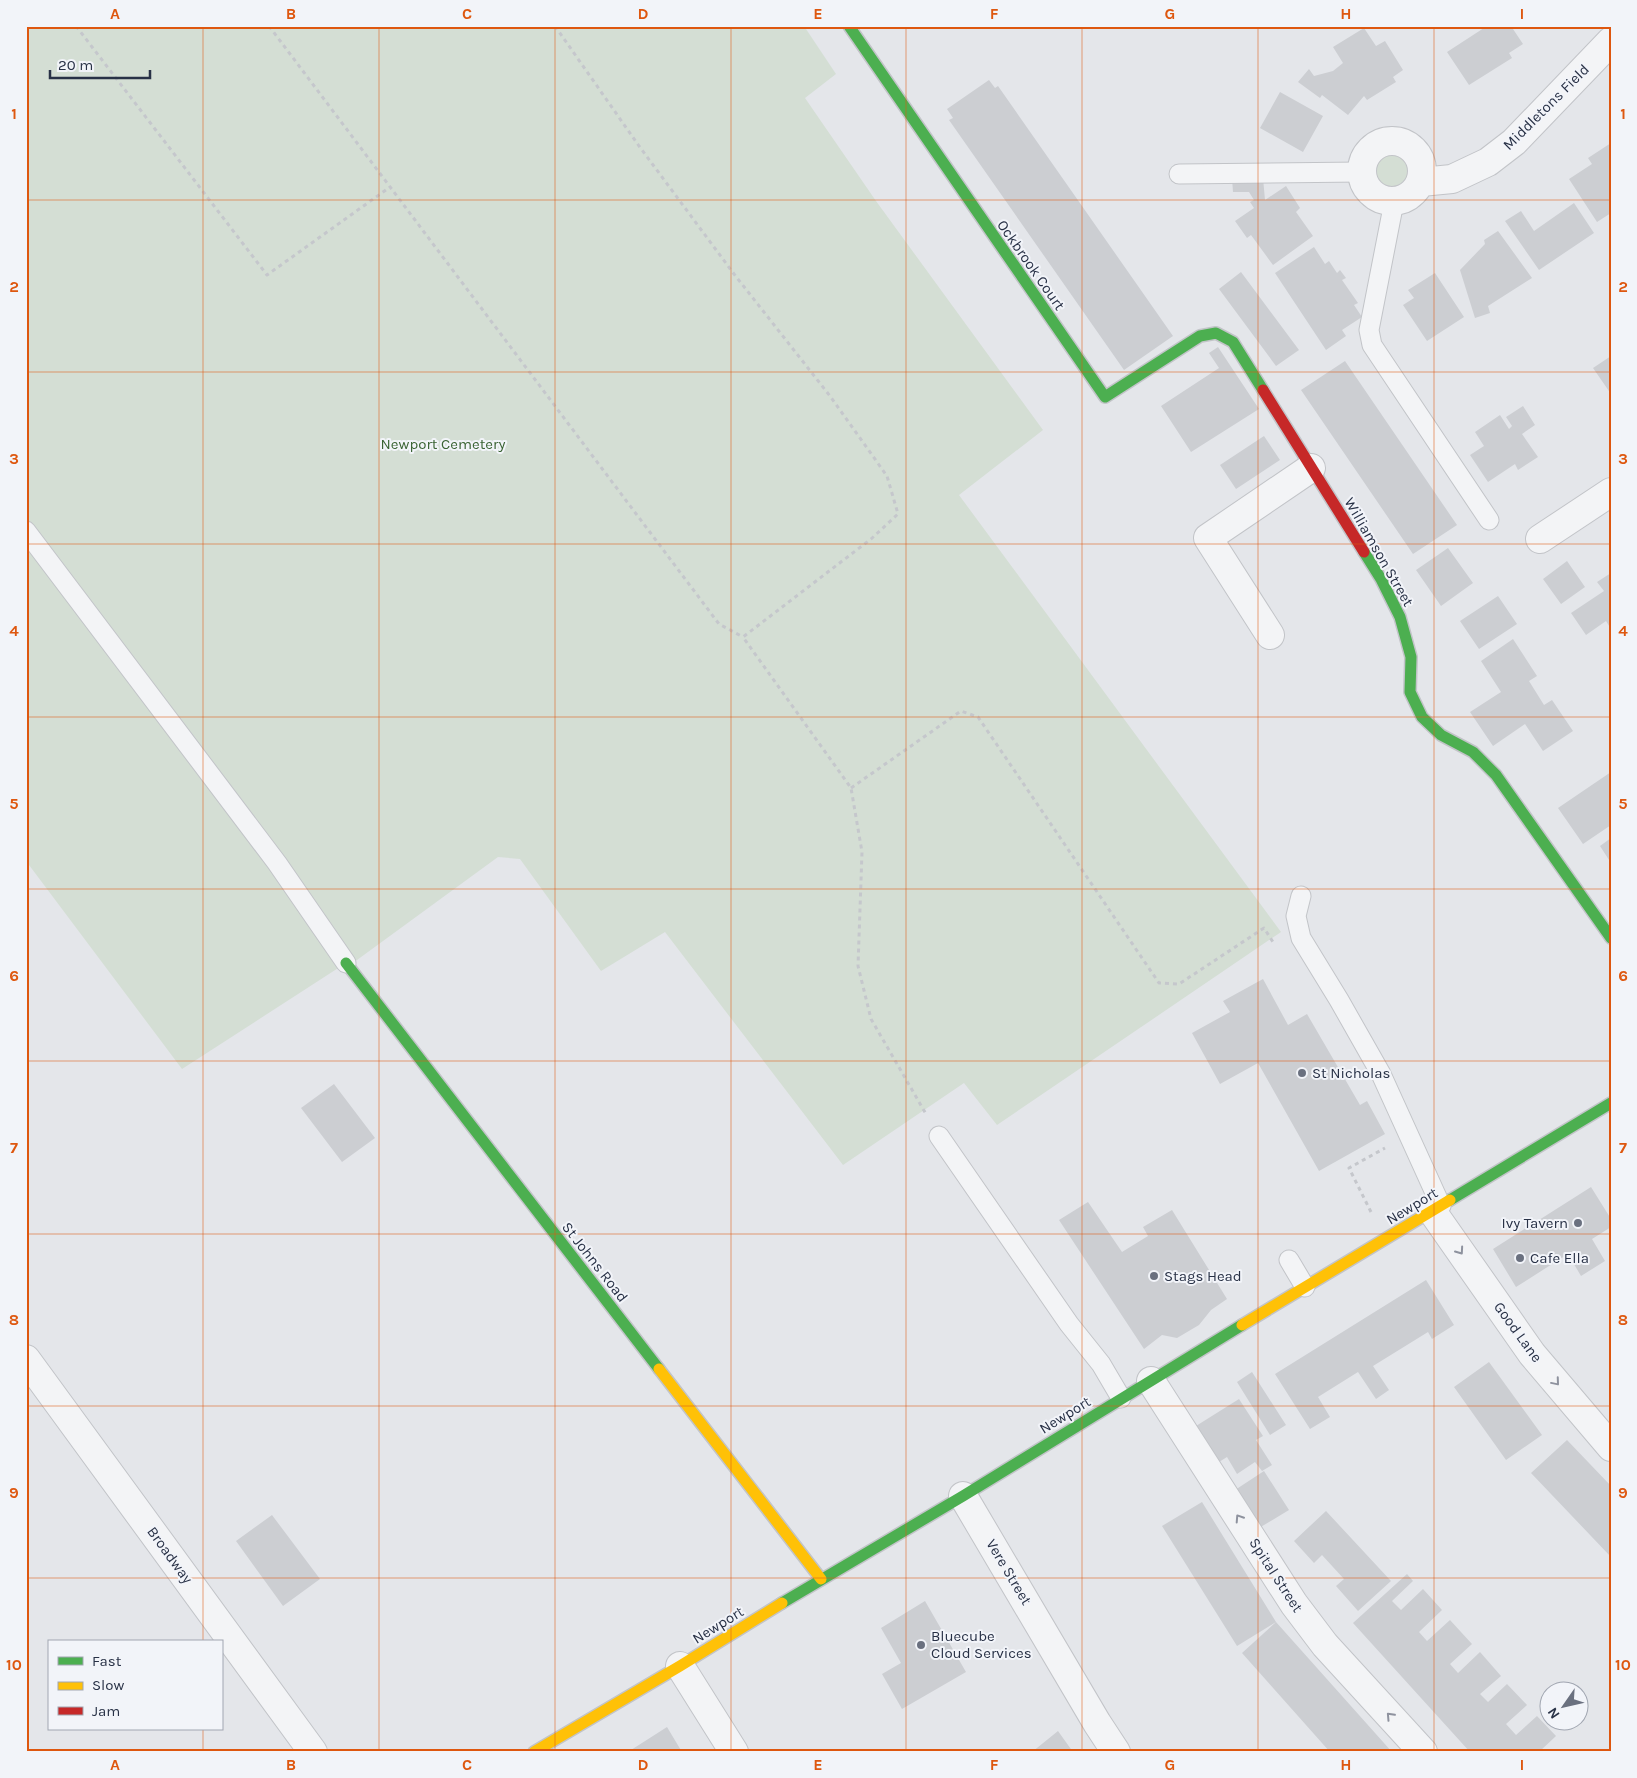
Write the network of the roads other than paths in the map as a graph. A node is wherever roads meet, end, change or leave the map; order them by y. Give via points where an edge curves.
1 (849, 26) edge
2 (1611, 41) edge
3 (1361, 172) junction
4 (1179, 174) dead end
5 (1420, 182) junction
6 (1394, 202) junction
7 (1233, 342) joint
8 (1311, 468) junction
9 (1611, 492) edge
10 (1489, 520) dead end
11 (26, 531) edge
12 (1540, 539) dead end
13 (1270, 635) dead end
14 (1300, 896) dead end
15 (1611, 938) edge
16 (346, 963) joint
17 (1611, 1103) edge
18 (939, 1136) road end
19 (1436, 1209) junction
20 (1289, 1260) dead end
21 (1305, 1287) junction
22 (26, 1358) edge
23 (1150, 1381) junction
24 (1121, 1398) junction
25 (1607, 1435) edge
26 (963, 1496) junction
27 (821, 1579) junction
28 (680, 1666) junction
29 (313, 1752) edge
30 (534, 1752) edge
31 (734, 1752) edge
32 (1116, 1752) edge
33 (1423, 1752) edge

1 - 7 street, Ockbrook Court via 1105,397 1200,336 1216,333
2 - 5 street, Middletons Field via 1514,142 1488,162 1452,179
3 - 4 lane
3 - 5 street via 1367,154 1374,147 1383,142 1402,142 1411,147 1421,163
3 - 6 street via 1368,190 1384,201
5 - 6 street via 1410,196
6 - 10 lane via 1369,330 1372,345
7 - 8 street, Williamson Street
8 - 13 street via 1208,538
8 - 15 street, Williamson Street via 1381,579 1400,617 1411,657 1410,692 1422,717 1441,735 1473,752 1496,775
9 - 12 street
11 - 16 lane via 277,864
14 - 19 lane via 1296,916 1301,938 1381,1074
16 - 27 street, St Johns Road
17 - 19 street, Newport
18 - 24 lane via 1069,1324 1101,1364
19 - 21 street, Newport
19 -> 25 street, Good Lane via 1532,1354
20 - 21 lane
21 - 23 street, Newport
22 - 29 street, Broadway
23 - 24 street, Newport
33 -> 23 street, Spital Street via 1325,1645 1294,1604
24 - 26 street, Newport
26 - 27 street, Newport
26 - 32 street, Vere Street
27 - 28 street, Newport
28 - 30 street, Newport
28 - 31 street

